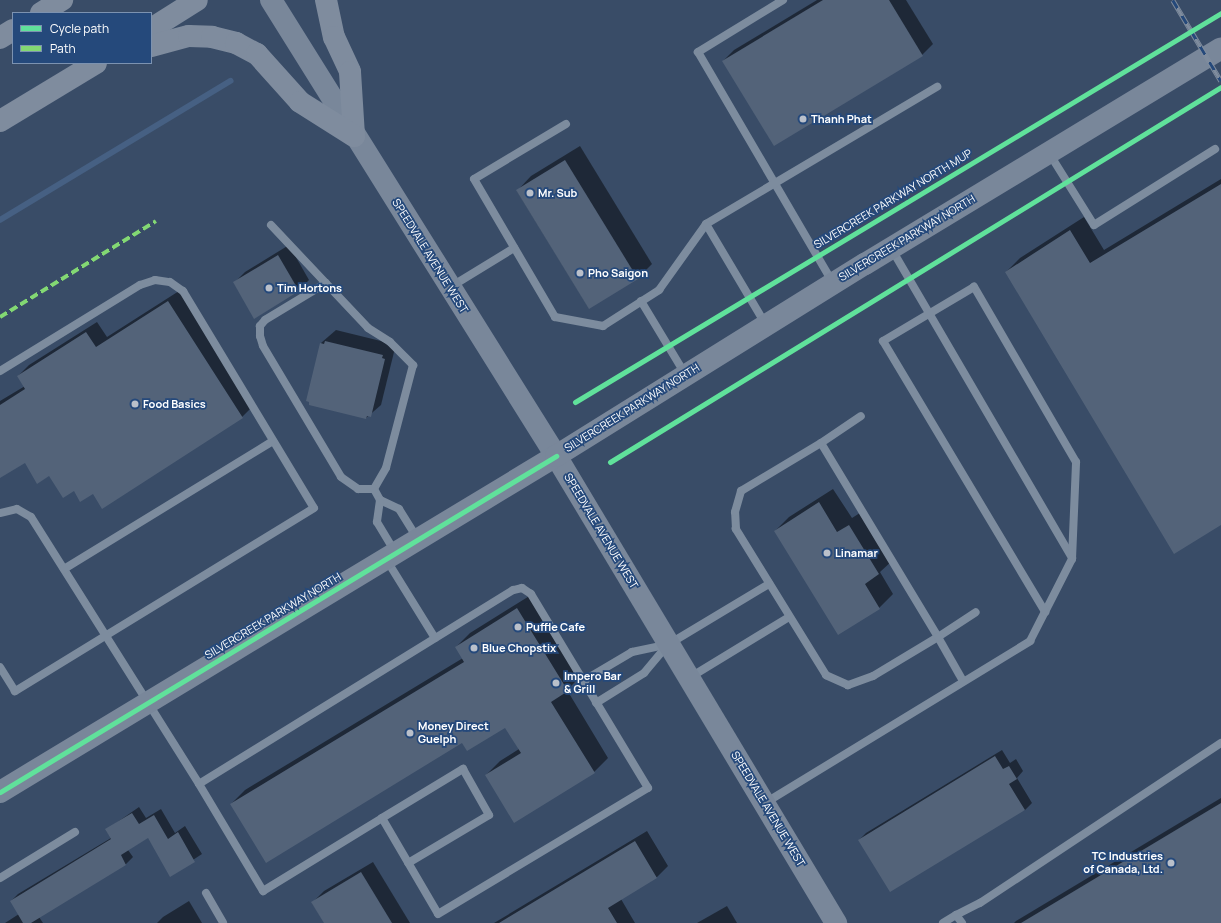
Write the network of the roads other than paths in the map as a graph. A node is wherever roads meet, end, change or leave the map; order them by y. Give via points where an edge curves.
1 (62, 0) edge
2 (197, 0) edge
3 (271, 0) edge
4 (326, 0) edge
5 (783, 0) edge
6 (43, 12) edge
7 (152, 28) edge
8 (12, 31) edge
9 (0, 38) edge
10 (152, 46) edge
11 (1221, 48) edge
12 (94, 64) edge
13 (937, 87) dead end
14 (0, 121) edge
15 (566, 124) dead end
16 (354, 136) junction
17 (1215, 149) dead end
18 (1049, 152) junction
19 (776, 184) junction
20 (706, 224) junction
21 (271, 225) dead end
22 (514, 248) junction
23 (891, 248) junction
24 (833, 283) junction
25 (326, 284) junction
26 (451, 287) junction
27 (641, 301) junction
28 (929, 313) junction
29 (766, 325) junction
30 (0, 371) edge
31 (685, 375) junction
32 (861, 416) dead end
33 (273, 441) junction
34 (821, 443) junction
35 (556, 456) junction
36 (374, 489) junction
37 (380, 500) junction
38 (0, 513) edge
39 (417, 539) junction
40 (391, 556) junction
41 (1072, 558) junction
42 (64, 569) junction
43 (769, 584) junction
44 (976, 612) dead end
45 (1045, 612) junction
46 (789, 617) junction
47 (106, 635) junction
48 (938, 637) junction
49 (435, 638) junction
50 (669, 644) junction
51 (0, 667) edge
52 (689, 678) junction
53 (583, 681) junction
54 (963, 682) junction
55 (148, 703) junction
56 (596, 703) junction
57 (1221, 743) edge
58 (199, 784) junction
59 (0, 792) edge
60 (764, 804) junction
61 (382, 818) junction
62 (75, 832) dead end
63 (408, 863) junction
64 (0, 878) edge
65 (206, 893) dead end
66 (956, 915) junction
67 (223, 923) edge
68 (836, 923) edge
69 (943, 923) edge
70 (962, 923) edge

1 - 6 highway
2 - 7 highway
3 - 16 main road, SPEEDVALE AVENUE WEST
4 - 16 highway via 334,37 350,72
5 - 19 lane via 698,52
8 - 9 highway
10 - 16 highway via 189,36 212,37 236,44 257,54 300,102
11 - 18 main road, SILVERCREEK PARKWAY NORTH
12 - 14 highway
13 - 19 lane
15 - 22 lane via 474,179
16 - 26 main road, SPEEDVALE AVENUE WEST
17 - 18 lane via 1094,225
18 - 23 main road, SILVERCREEK PARKWAY NORTH
19 - 20 lane
19 - 24 lane
20 - 27 lane via 659,290
20 - 29 lane
21 - 25 lane
22 - 26 lane
22 - 27 lane via 555,317 603,326
23 - 24 main road, SILVERCREEK PARKWAY NORTH
23 - 28 lane
24 - 29 main road, SILVERCREEK PARKWAY NORTH
25 - 36 lane via 368,328 390,342 413,365 386,468
25 - 36 lane via 265,320 260,326 260,336 263,346 341,477 358,489
26 - 35 main road, SPEEDVALE AVENUE WEST
27 - 31 lane
28 - 41 lane
28 - 41 lane via 974,287 1076,462
28 - 45 lane via 883,341
29 - 31 main road, SILVERCREEK PARKWAY NORTH
30 - 33 lane via 140,285 155,280 170,282 183,291
31 - 35 main road, SILVERCREEK PARKWAY NORTH
32 - 34 lane
33 - 42 lane
33 - 47 lane via 314,508
34 - 43 lane via 741,491 735,512 736,530
34 - 48 lane
35 - 39 main road, SILVERCREEK PARKWAY NORTH
35 - 50 main road, SPEEDVALE AVENUE WEST
36 - 37 lane
37 - 39 lane via 399,509
37 - 40 lane via 377,522
38 - 42 lane via 17,509 27,513
39 - 40 main road, SILVERCREEK PARKWAY NORTH
40 - 49 lane
40 - 55 main road, SILVERCREEK PARKWAY NORTH
41 - 45 lane
42 - 47 lane
43 - 46 lane
43 - 50 lane
44 - 48 lane
45 - 54 lane via 1030,641
46 - 48 lane via 826,675 848,685 873,676
46 - 52 lane
47 - 51 lane via 15,692
47 - 55 lane
48 - 54 lane
49 - 53 lane via 514,590 522,588 531,594
49 - 58 lane
50 - 52 main road, SPEEDVALE AVENUE WEST
50 - 53 lane via 632,652
50 - 56 lane via 644,672
52 - 60 main road, SPEEDVALE AVENUE WEST
53 - 56 lane
54 - 60 lane
55 - 58 lane
55 - 59 main road, SILVERCREEK PARKWAY NORTH
56 - 63 lane via 648,788 438,914
57 - 66 lane via 980,903
58 - 61 lane via 263,891
60 - 68 main road, SPEEDVALE AVENUE WEST
61 - 63 lane
61 - 63 lane via 462,770 489,815
62 - 64 lane
65 - 67 lane
66 - 69 lane
66 - 70 lane

